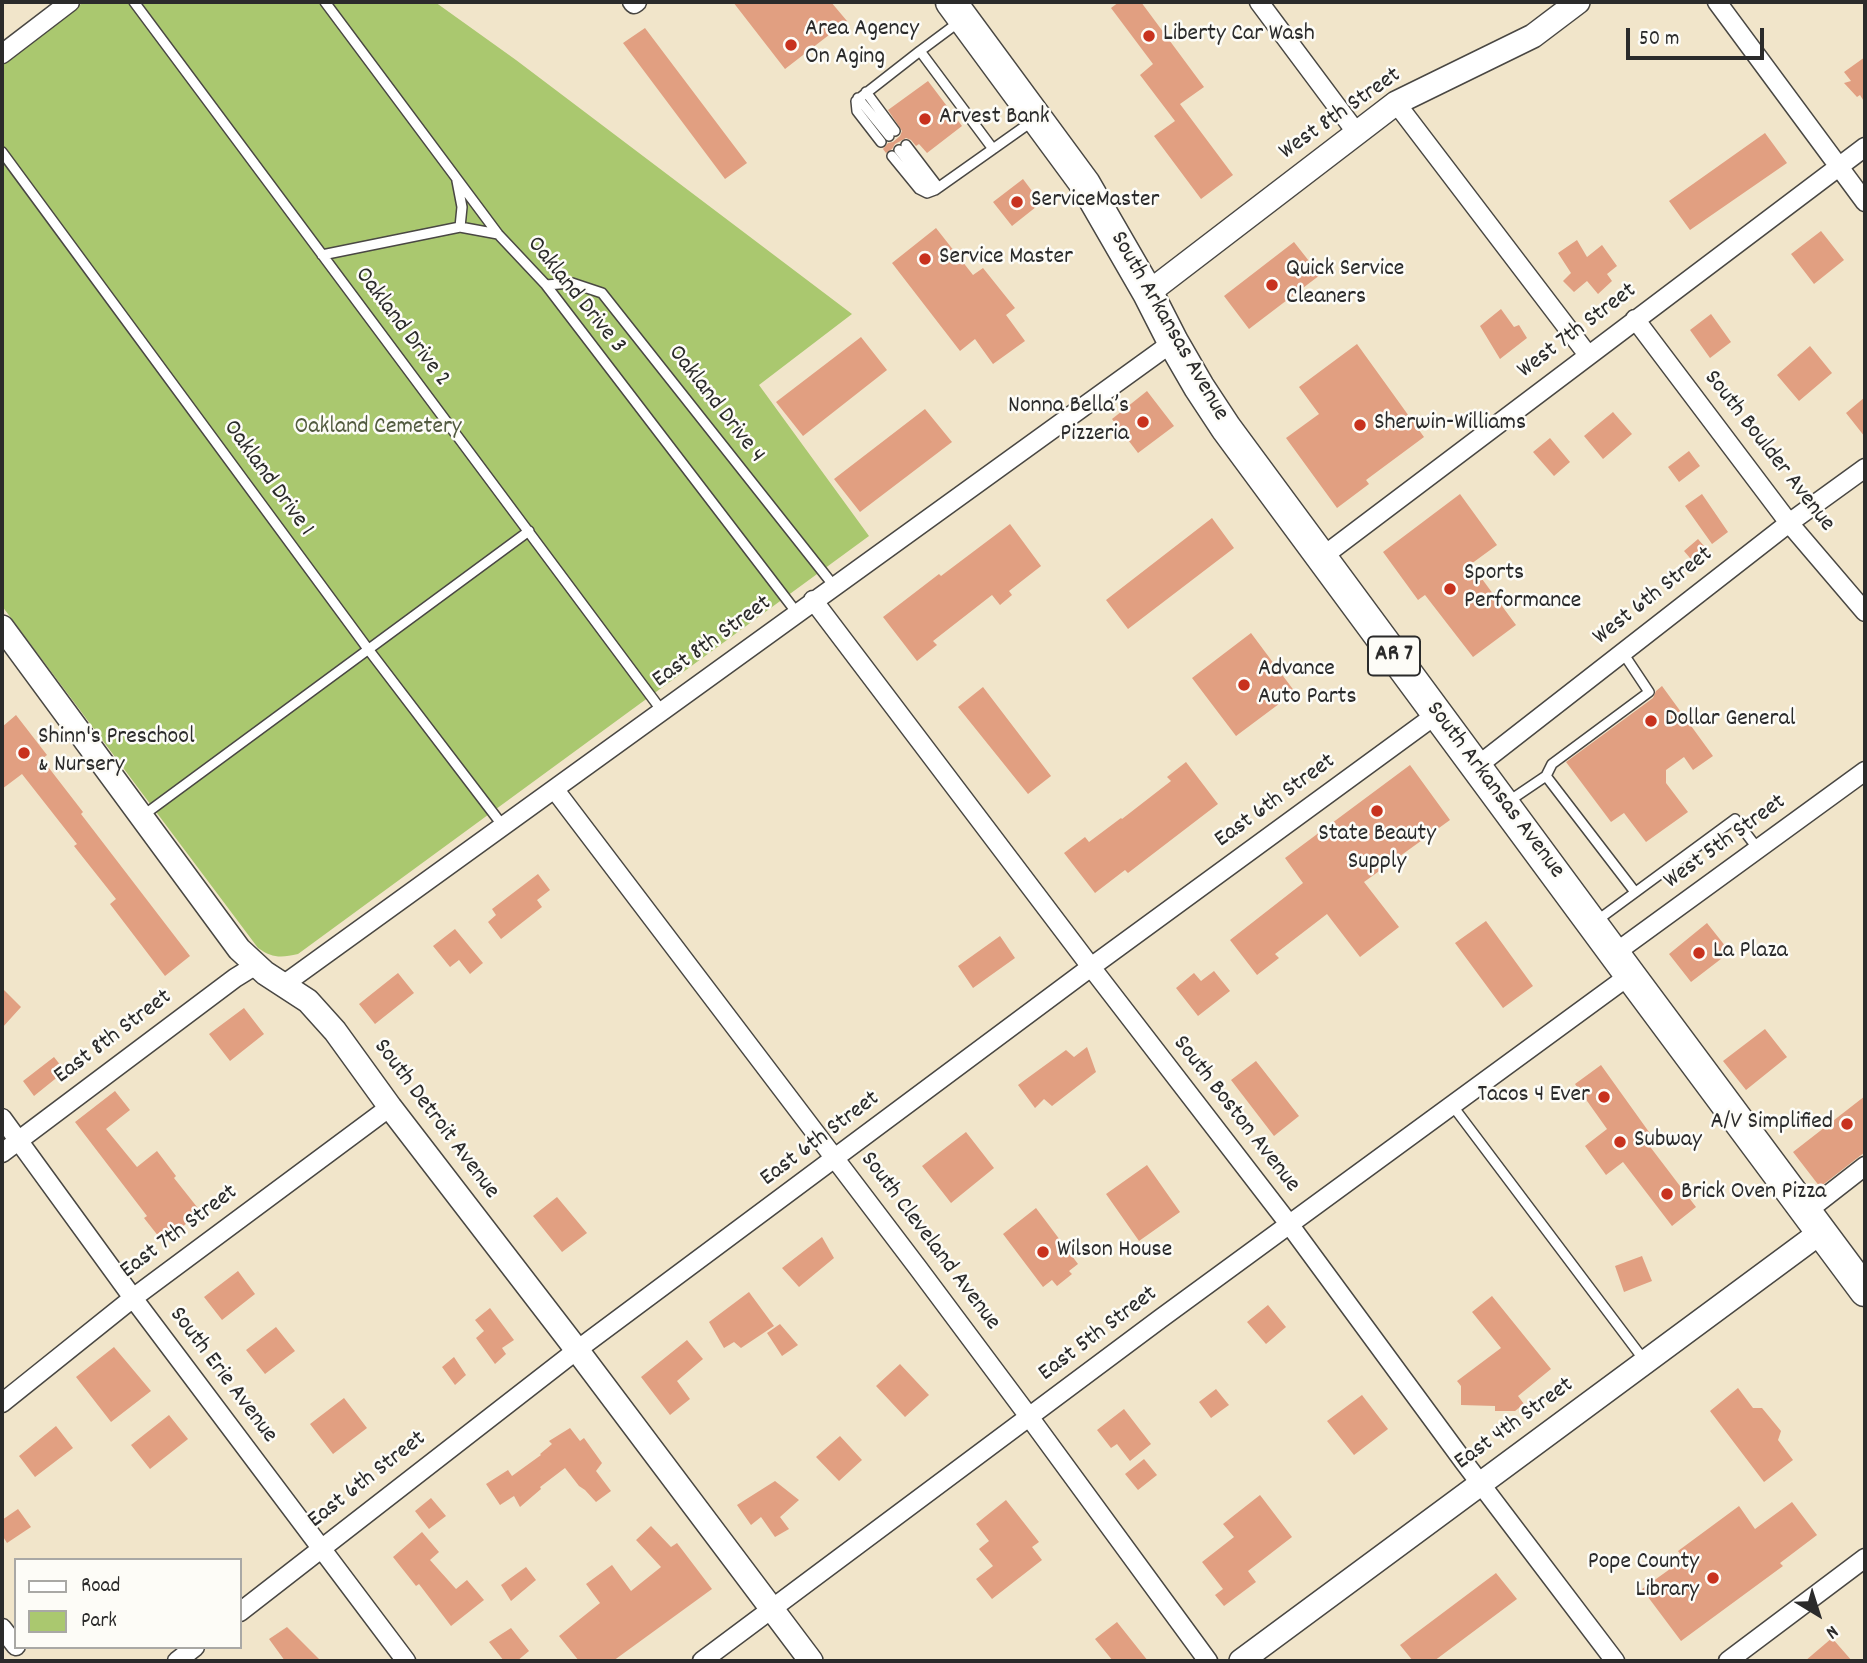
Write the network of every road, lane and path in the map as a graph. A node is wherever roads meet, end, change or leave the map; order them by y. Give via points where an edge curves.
1 (70, 2) edge
2 (134, 2) edge
3 (324, 2) edge
4 (1259, 2) edge
5 (1578, 2) edge
6 (1717, 2) edge
7 (957, 10) edge
8 (920, 51) junction
9 (2, 54) edge
10 (862, 95) junction
11 (1396, 103) junction
12 (1037, 118) junction
13 (1356, 132) junction
14 (1865, 147) edge
15 (993, 149) junction
16 (2, 152) edge
17 (1839, 166) junction
18 (457, 179) junction
19 (935, 189) junction
20 (1865, 202) edge
21 (460, 227) junction
22 (498, 234) junction
23 (322, 255) junction
24 (546, 285) junction
25 (1148, 293) junction
26 (1635, 319) junction
27 (1173, 342) junction
28 (1588, 355) junction
29 (1865, 467) edge
30 (1789, 523) junction
31 (529, 531) junction
32 (1321, 557) junction
33 (834, 586) junction
34 (813, 600) junction
35 (1865, 612) edge
36 (797, 613) junction
37 (2, 627) edge
38 (368, 649) junction
39 (1623, 653) junction
40 (662, 711) junction
41 (1437, 714) junction
42 (1476, 767) junction
43 (1865, 771) edge
44 (1546, 776) junction
45 (555, 790) junction
46 (1504, 805) junction
47 (141, 817) junction
48 (503, 826) junction
49 (1758, 849) junction
50 (1635, 892) junction
51 (1593, 923) junction
52 (1622, 964) junction
53 (256, 965) junction
54 (1091, 967) junction
55 (284, 985) junction
56 (1452, 1105) junction
57 (390, 1107) junction
58 (2, 1118) edge
59 (18, 1140) junction
60 (2, 1153) edge
61 (836, 1159) junction
62 (1865, 1166) edge
63 (1814, 1222) junction
64 (1289, 1224) junction
65 (1865, 1291) edge
66 (134, 1298) junction
67 (578, 1350) junction
68 (1646, 1361) junction
69 (2, 1403) edge
70 (1030, 1418) junction
71 (1480, 1483) junction
72 (321, 1548) junction
73 (1865, 1558) edge
74 (772, 1609) junction
75 (242, 1610) edge
76 (2, 1628) edge
77 (14, 1644) edge
78 (192, 1649) edge
79 (177, 1661) edge
80 (406, 1661) edge
81 (702, 1661) edge
82 (811, 1661) edge
83 (1208, 1661) edge
84 (1241, 1661) edge
85 (1615, 1661) edge
86 (1728, 1661) edge

1 - 9 street
2 - 23 lane, Oakland Drive 2
3 - 18 lane, Oakland Drive 3
4 - 13 street
5 - 11 street, West 8th Street via 1533,36
6 - 17 street
7 - 8 lane
7 - 12 highway, South Arkansas Avenue / AR 7
8 - 10 lane
8 - 15 lane
10 - 10 lane via 888,137 857,111 856,101
11 - 13 street, West 8th Street
11 - 28 street
12 - 15 lane
12 - 25 highway, South Arkansas Avenue / AR 7 via 1085,184
13 - 25 street, West 8th Street
14 - 17 street, West 7th Street
15 - 19 lane
16 - 38 lane, Oakland Drive 1
17 - 20 street
17 - 26 street, West 7th Street
18 - 21 lane
18 - 22 lane, Oakland Drive 3
19 - 19 lane via 919,190 899,150
21 - 22 lane
21 - 23 lane
22 - 24 lane, Oakland Drive 3
23 - 31 lane, Oakland Drive 2
24 - 33 lane, Oakland Drive 4 via 572,283 602,293
24 - 36 lane, Oakland Drive 3
25 - 27 highway, South Arkansas Avenue / AR 7
26 - 28 street, West 7th Street
26 - 30 street, South Boulder Avenue
27 - 32 highway, South Arkansas Avenue / AR 7 via 1226,428
27 - 33 street, East 8th Street
28 - 32 street, West 7th Street
29 - 30 street, West 6th Street
30 - 35 street, South Boulder Avenue
30 - 39 street, West 6th Street
31 - 38 lane
31 - 40 lane, Oakland Drive 2
32 - 41 highway, South Arkansas Avenue / AR 7
33 - 34 street, East 8th Street
34 - 36 street, East 8th Street
34 - 54 street, South Boston Avenue
36 - 40 street, East 8th Street
37 - 47 street, South Detroit Avenue
38 - 47 lane
38 - 48 lane, Oakland Drive 1
39 - 42 street, West 6th Street
39 - 44 lane via 1648,692 1552,764
40 - 45 street, East 8th Street
41 - 42 highway, South Arkansas Avenue / AR 7
41 - 54 street, East 6th Street
42 - 46 highway, South Arkansas Avenue / AR 7
43 - 49 street, West 5th Street
44 - 46 lane
44 - 50 lane
45 - 48 street, East 8th Street
45 - 61 street, South Cleveland Avenue
46 - 51 highway, South Arkansas Avenue / AR 7
47 - 53 street, South Detroit Avenue via 239,949
48 - 55 street, East 8th Street
49 - 50 lane via 1735,819
49 - 52 street, West 5th Street
50 - 51 lane
51 - 52 highway, South Arkansas Avenue / AR 7
52 - 56 street, East 5th Street
52 - 63 highway, South Arkansas Avenue / AR 7
53 - 55 street, South Detroit Avenue
53 - 59 street, East 8th Street
54 - 61 street, East 6th Street
54 - 64 street, South Boston Avenue
55 - 57 street, South Detroit Avenue via 308,1001 335,1031
56 - 64 street, East 5th Street
56 - 68 lane
57 - 66 street, East 7th Street
57 - 67 street, South Detroit Avenue
58 - 59 street, South Erie Avenue
59 - 60 street, East 8th Street
59 - 66 street, South Erie Avenue
61 - 67 street, East 6th Street
61 - 70 street, South Cleveland Avenue
62 - 63 street
63 - 65 highway, South Arkansas Avenue / AR 7
63 - 68 street, East 4th Street
64 - 70 street, East 5th Street
64 - 71 street, South Boston Avenue
66 - 69 street, East 7th Street
66 - 72 street, South Erie Avenue
67 - 72 street, East 6th Street
67 - 74 street, South Detroit Avenue
68 - 71 street, East 4th Street
70 - 74 street, East 5th Street
70 - 83 street, South Cleveland Avenue
71 - 84 street, East 4th Street
71 - 85 street, South Boston Avenue
72 - 75 street, East 6th Street
72 - 80 street, South Erie Avenue
73 - 86 street
74 - 81 street, East 5th Street
74 - 82 street, South Detroit Avenue
76 - 77 street
78 - 79 street

